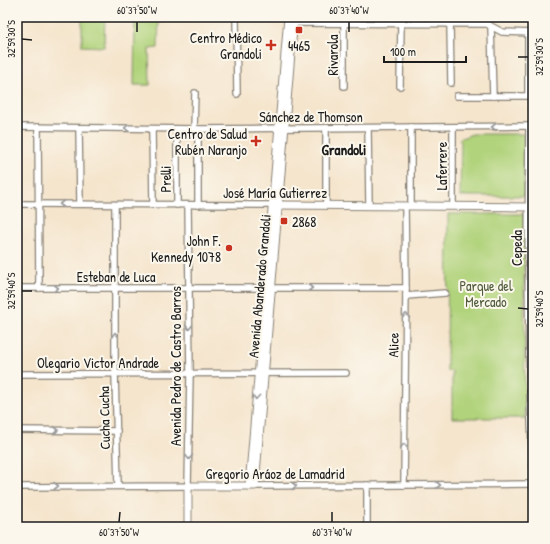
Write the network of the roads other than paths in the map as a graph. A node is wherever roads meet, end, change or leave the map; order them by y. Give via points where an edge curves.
1 (236, 17) edge
2 (291, 20) edge
3 (344, 23) junction
4 (401, 24) junction
5 (450, 24) junction
6 (491, 27) junction
7 (530, 33) edge
8 (451, 83) dead end
9 (344, 86) dead end
10 (400, 86) dead end
11 (195, 94) dead end
12 (236, 94) dead end
13 (457, 96) dead end
14 (493, 96) junction
15 (531, 126) edge
16 (17, 127) edge
17 (38, 127) junction
18 (411, 127) junction
19 (453, 127) junction
20 (79, 128) junction
21 (282, 128) junction
22 (326, 128) junction
23 (368, 128) junction
24 (152, 129) junction
25 (177, 129) junction
26 (196, 129) junction
27 (17, 204) edge
28 (38, 204) junction
29 (80, 204) junction
30 (115, 204) junction
31 (153, 205) junction
32 (177, 205) junction
33 (188, 205) junction
34 (198, 205) junction
35 (276, 205) junction
36 (326, 205) junction
37 (369, 206) junction
38 (408, 206) junction
39 (453, 206) junction
40 (530, 207) edge
41 (17, 288) edge
42 (39, 288) junction
43 (115, 288) junction
44 (188, 288) junction
45 (268, 288) junction
46 (406, 288) junction
47 (446, 293) dead end
48 (406, 296) junction
49 (261, 373) junction
50 (346, 373) dead end
51 (17, 374) edge
52 (115, 374) junction
53 (190, 374) junction
54 (17, 430) edge
55 (117, 431) junction
56 (533, 465) edge
57 (533, 484) edge
58 (367, 485) junction
59 (404, 485) junction
60 (118, 486) junction
61 (188, 486) junction
62 (252, 486) junction
63 (17, 487) edge
64 (188, 527) edge
65 (367, 527) edge

1 - 12 street
2 - 3 street
2 - 21 street, Avenida Abanderado Grandoli
3 - 4 street
3 - 9 street, Rivarola
4 - 5 street
4 - 10 street
5 - 6 street via 487,24
5 - 8 street
6 - 7 street via 502,32
6 - 14 street
7 - 14 street via 528,96
11 - 26 street
13 - 14 street
15 -> 19 street, Sánchez de Thomson
15 - 40 street, Cepeda
16 - 17 street, Sánchez de Thomson
17 - 20 street, Sánchez de Thomson
17 - 28 street
18 - 19 street, Sánchez de Thomson
18 - 23 street, Sánchez de Thomson
18 - 38 street, Alice
19 - 39 street, Laferrere
24 -> 20 street, Sánchez de Thomson
20 - 29 street
21 - 22 street, Sánchez de Thomson
21 - 26 street, Sánchez de Thomson
21 - 35 street, Avenida Abanderado Grandoli
22 - 23 street, Sánchez de Thomson
22 - 36 street
23 - 37 street
24 - 25 street, Sánchez de Thomson
24 - 31 street
25 - 26 street, Sánchez de Thomson
25 - 32 street, Prelli
26 - 34 street
27 - 28 street, José María Gutierrez
29 -> 28 street, José María Gutierrez
28 - 42 street
29 - 30 street, José María Gutierrez
30 - 31 street, José María Gutierrez
30 - 43 street, Cucha Cucha
31 - 32 street, José María Gutierrez
32 - 33 street, José María Gutierrez
33 - 34 street, José María Gutierrez
33 - 44 street, Avenida Pedro de Castro Barros
34 - 35 street, José María Gutierrez
35 - 36 street, José María Gutierrez
35 - 45 street, Avenida Abanderado Grandoli
36 - 37 street, José María Gutierrez
37 - 38 street, José María Gutierrez
38 - 39 street, José María Gutierrez
38 - 46 street, Alice
39 - 40 street, José María Gutierrez
40 - 56 street, Cepeda via 528,288
41 - 42 street, Esteban de Luca
42 -> 43 street, Esteban de Luca
43 - 44 street, Esteban de Luca
52 -> 43 street, Cucha Cucha
44 - 45 street, Esteban de Luca
44 -> 53 street, Avenida Pedro de Castro Barros
45 -> 46 street, Esteban de Luca
45 - 49 street, Avenida Abanderado Grandoli
46 - 48 street, Alice
47 - 48 street
59 -> 48 street, Alice
49 - 50 street, Olegario Victor Andrade
49 - 53 street, Olegario Victor Andrade
49 - 62 street, Avenida Abanderado Grandoli
51 - 52 street, Olegario Victor Andrade
52 - 53 street, Olegario Victor Andrade
52 - 55 street, Cucha Cucha
53 -> 61 street, Avenida Pedro de Castro Barros
54 -> 55 street
55 - 60 street, Cucha Cucha
59 -> 57 street, Gregorio Aráoz de Lamadrid
58 - 59 street, Gregorio Aráoz de Lamadrid
62 -> 58 street, Gregorio Aráoz de Lamadrid
58 - 65 street
60 - 61 street, Gregorio Aráoz de Lamadrid
63 -> 60 street, Gregorio Aráoz de Lamadrid
61 - 62 street, Gregorio Aráoz de Lamadrid
61 - 64 street, Avenida Pedro de Castro Barros

